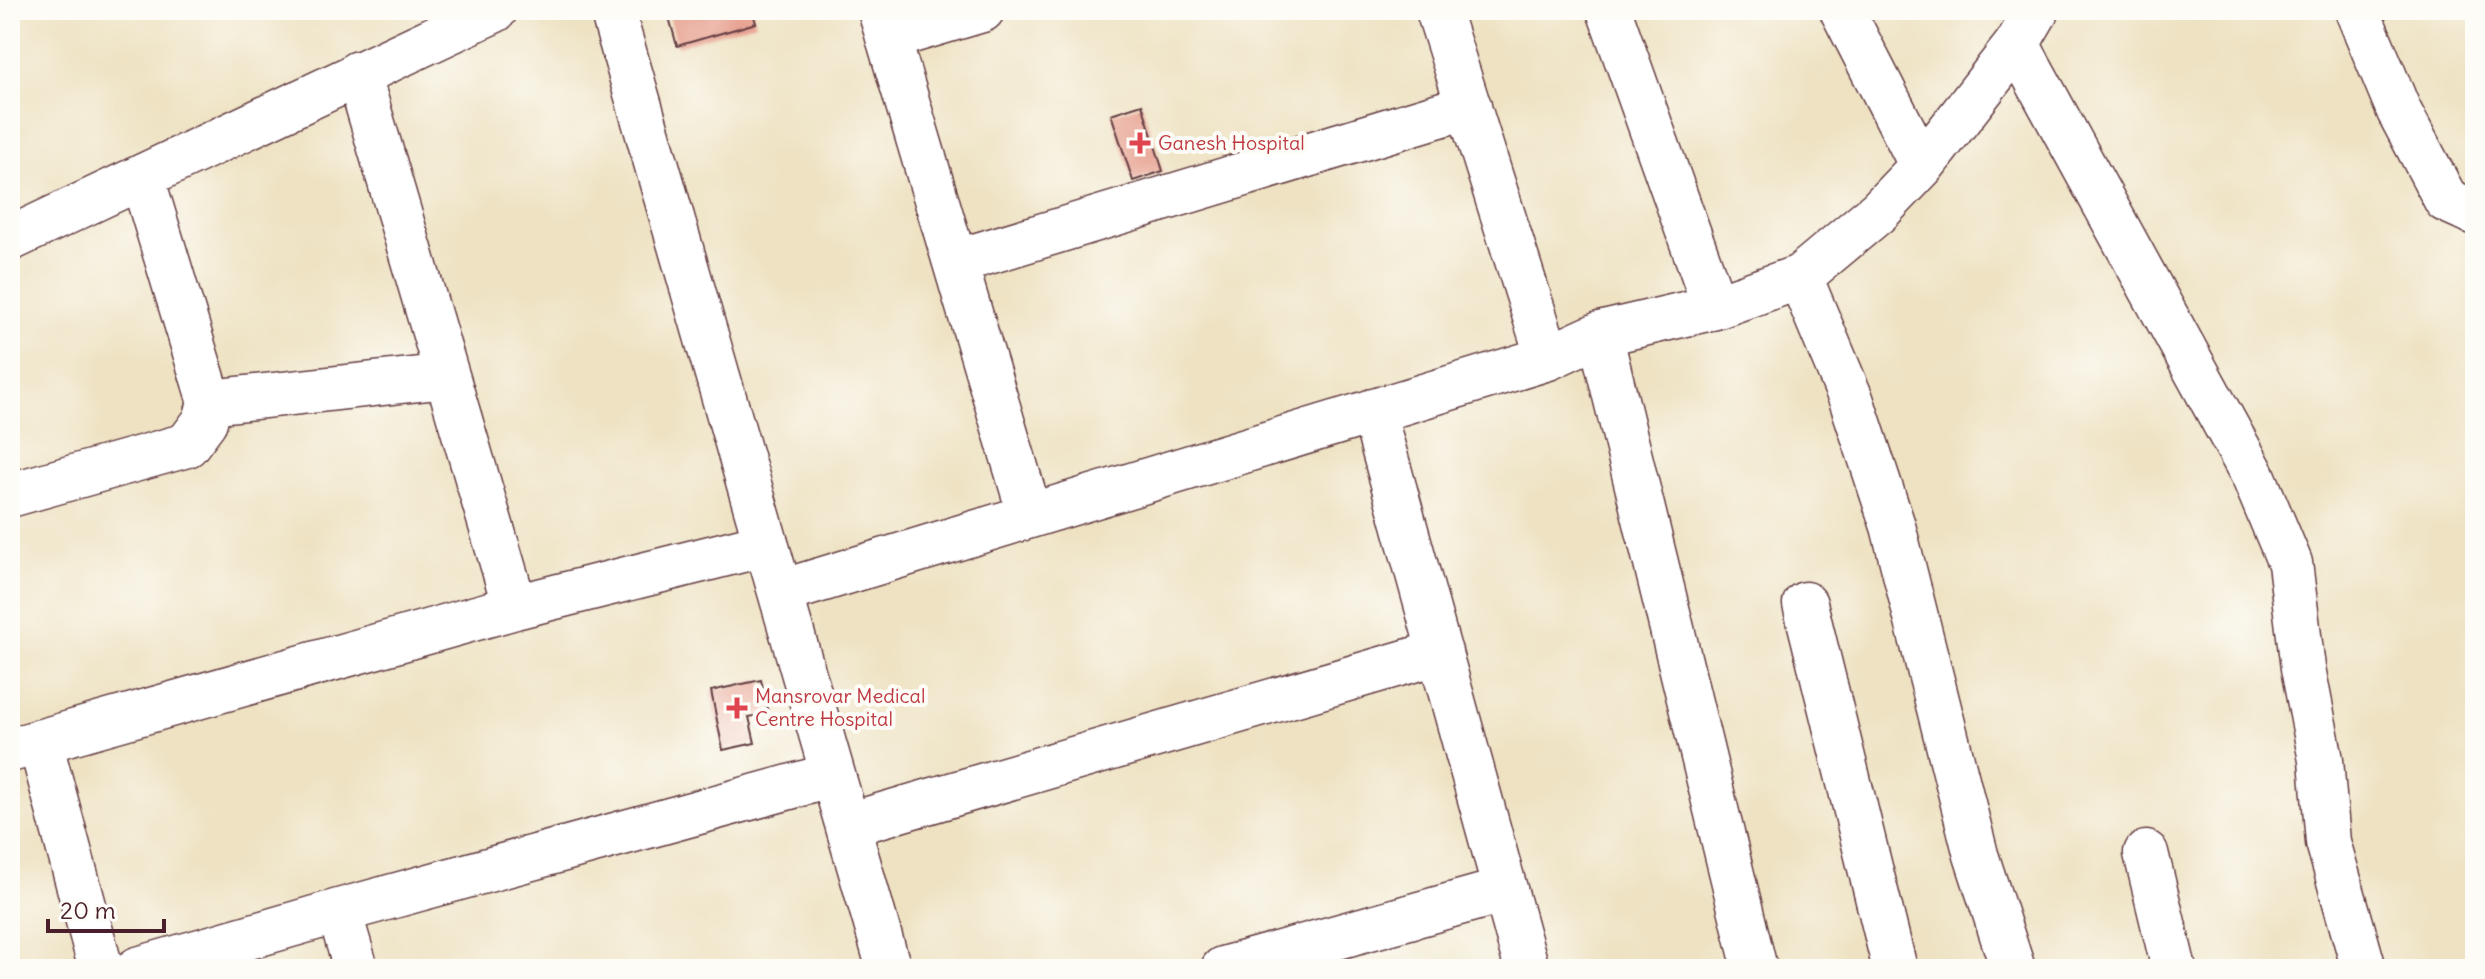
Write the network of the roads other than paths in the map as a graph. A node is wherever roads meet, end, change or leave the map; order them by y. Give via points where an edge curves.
1 (495, 10) edge
2 (612, 10) edge
3 (982, 10) edge
4 (1438, 10) edge
5 (1609, 10) edge
6 (1842, 10) edge
7 (2357, 10) edge
8 (884, 24) edge
9 (2027, 27) edge
10 (358, 73) junction
11 (1469, 106) junction
12 (1922, 166) junction
13 (142, 177) junction
14 (2475, 213) edge
15 (10, 239) edge
16 (955, 262) junction
17 (1800, 277) junction
18 (1715, 307) junction
19 (1600, 334) junction
20 (1548, 358) junction
21 (447, 376) junction
22 (210, 402) junction
23 (1373, 411) junction
24 (10, 495) edge
25 (1030, 515) junction
26 (766, 544) junction
27 (781, 592) junction
28 (1805, 604) dead end
29 (515, 607) junction
30 (1440, 652) junction
31 (25, 746) edge
32 (833, 775) junction
33 (848, 825) junction
34 (2146, 853) dead end
35 (1505, 890) junction
36 (339, 911) junction
37 (101, 969) edge
38 (138, 969) edge
39 (356, 969) edge
40 (889, 969) edge
41 (1223, 969) edge
42 (1527, 969) edge
43 (1755, 969) edge
44 (1895, 969) edge
45 (2013, 969) edge
46 (2174, 969) edge
47 (2364, 969) edge

1 - 10 street
2 - 26 street
3 - 8 street
4 - 11 street
5 - 18 street
6 - 12 street
7 - 14 street via 2399,111 2446,200
8 - 16 street
9 - 12 street
9 - 47 street via 2253,475 2290,563 2321,760 2328,842
10 - 13 street
10 - 21 street
11 - 16 street
11 - 20 street
12 - 17 street via 1879,211
13 - 15 street
13 - 22 street
16 - 25 street
17 - 18 street
17 - 45 street via 1851,399 1893,526 1976,855
18 - 19 street
19 - 20 street
19 - 43 street
20 - 23 street
21 - 22 street
21 - 29 street
22 - 24 street via 205,421 187,445
23 - 25 street
23 - 30 street
25 - 27 street
26 - 27 street
26 - 29 street
27 - 32 street
28 - 44 street
29 - 31 street
30 - 33 street
30 - 35 street
31 - 37 street
32 - 33 street
32 - 36 street
33 - 40 street
34 - 46 street
35 - 41 street
35 - 42 street
36 - 38 street
36 - 39 street

